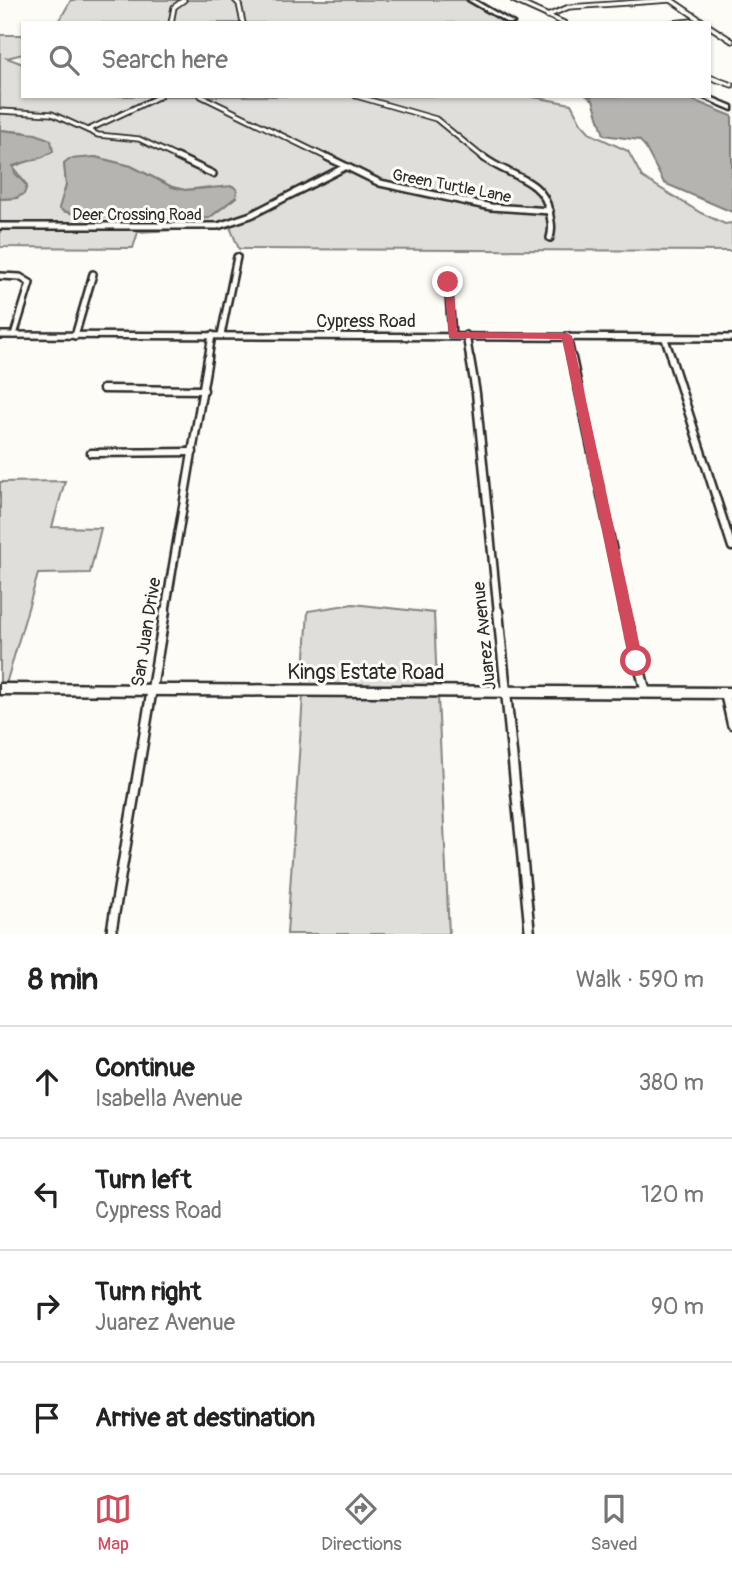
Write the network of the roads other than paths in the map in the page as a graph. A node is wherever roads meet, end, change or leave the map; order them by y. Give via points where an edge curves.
1 (184, 0) edge
2 (235, 0) edge
3 (470, 0) edge
4 (513, 0) edge
5 (671, 0) edge
6 (547, 16) junction
7 (171, 21) edge
8 (243, 21) edge
9 (507, 21) edge
10 (560, 21) edge
11 (702, 21) edge
12 (711, 27) edge
13 (732, 41) edge
14 (711, 78) edge
15 (732, 85) edge
16 (156, 98) edge
17 (205, 98) edge
18 (363, 98) edge
19 (707, 98) edge
20 (732, 108) edge
21 (0, 111) edge
22 (88, 130) junction
23 (345, 167) junction
24 (213, 174) dead end
25 (550, 211) junction
26 (0, 226) edge
27 (550, 238) dead end
28 (237, 257) dead end
29 (93, 275) dead end
30 (0, 276) edge
31 (448, 282) dead end
32 (0, 335) edge
33 (14, 335) junction
34 (212, 335) junction
35 (221, 335) junction
36 (452, 335) junction
37 (466, 335) junction
38 (75, 336) junction
39 (567, 336) junction
40 (732, 338) edge
41 (666, 339) junction
42 (103, 389) dead end
43 (204, 390) junction
44 (193, 452) junction
45 (91, 453) dead end
46 (732, 547) edge
47 (0, 689) edge
48 (153, 690) junction
49 (506, 692) junction
50 (646, 693) junction
51 (728, 693) edge
52 (732, 724) edge
53 (111, 934) edge
54 (530, 934) edge

1 - 7 street via 174,7
2 - 8 street
3 - 9 street
4 - 6 street
5 - 6 street via 569,7
5 - 11 street
6 - 10 street
12 - 13 street
14 - 15 street
16 - 22 street
17 - 23 street, Green Turtle Lane
18 - 25 street via 436,119 490,163 544,192
19 - 20 street
21 - 22 street via 52,114
22 - 24 street via 149,142
23 - 25 street, Green Turtle Lane via 398,188 509,210
23 - 26 street, Deer Crossing Road via 251,215 218,226
25 - 27 street
28 - 35 street
29 - 38 street
30 - 33 street via 25,278 30,283
31 - 36 street
32 - 33 street, Cypress Road
33 - 38 street, Cypress Road
34 - 35 street, Cypress Road
34 - 38 street, Cypress Road
34 - 43 street, San Juan Drive
35 - 36 street, Cypress Road
36 - 37 street, Cypress Road
37 - 39 street, Cypress Road
37 - 49 street, Juarez Avenue
39 - 41 street, Cypress Road
39 - 50 street
40 - 41 street, Cypress Road
41 - 46 street
42 - 43 street
43 - 44 street, San Juan Drive
44 - 45 street
44 - 48 street, San Juan Drive
47 - 48 street, Kings Estate Road
48 - 49 street, Kings Estate Road
48 - 53 street, San Juan Drive
49 - 50 street, Kings Estate Road
49 - 54 street, Juarez Avenue
50 - 51 street, Kings Estate Road
51 - 52 street

